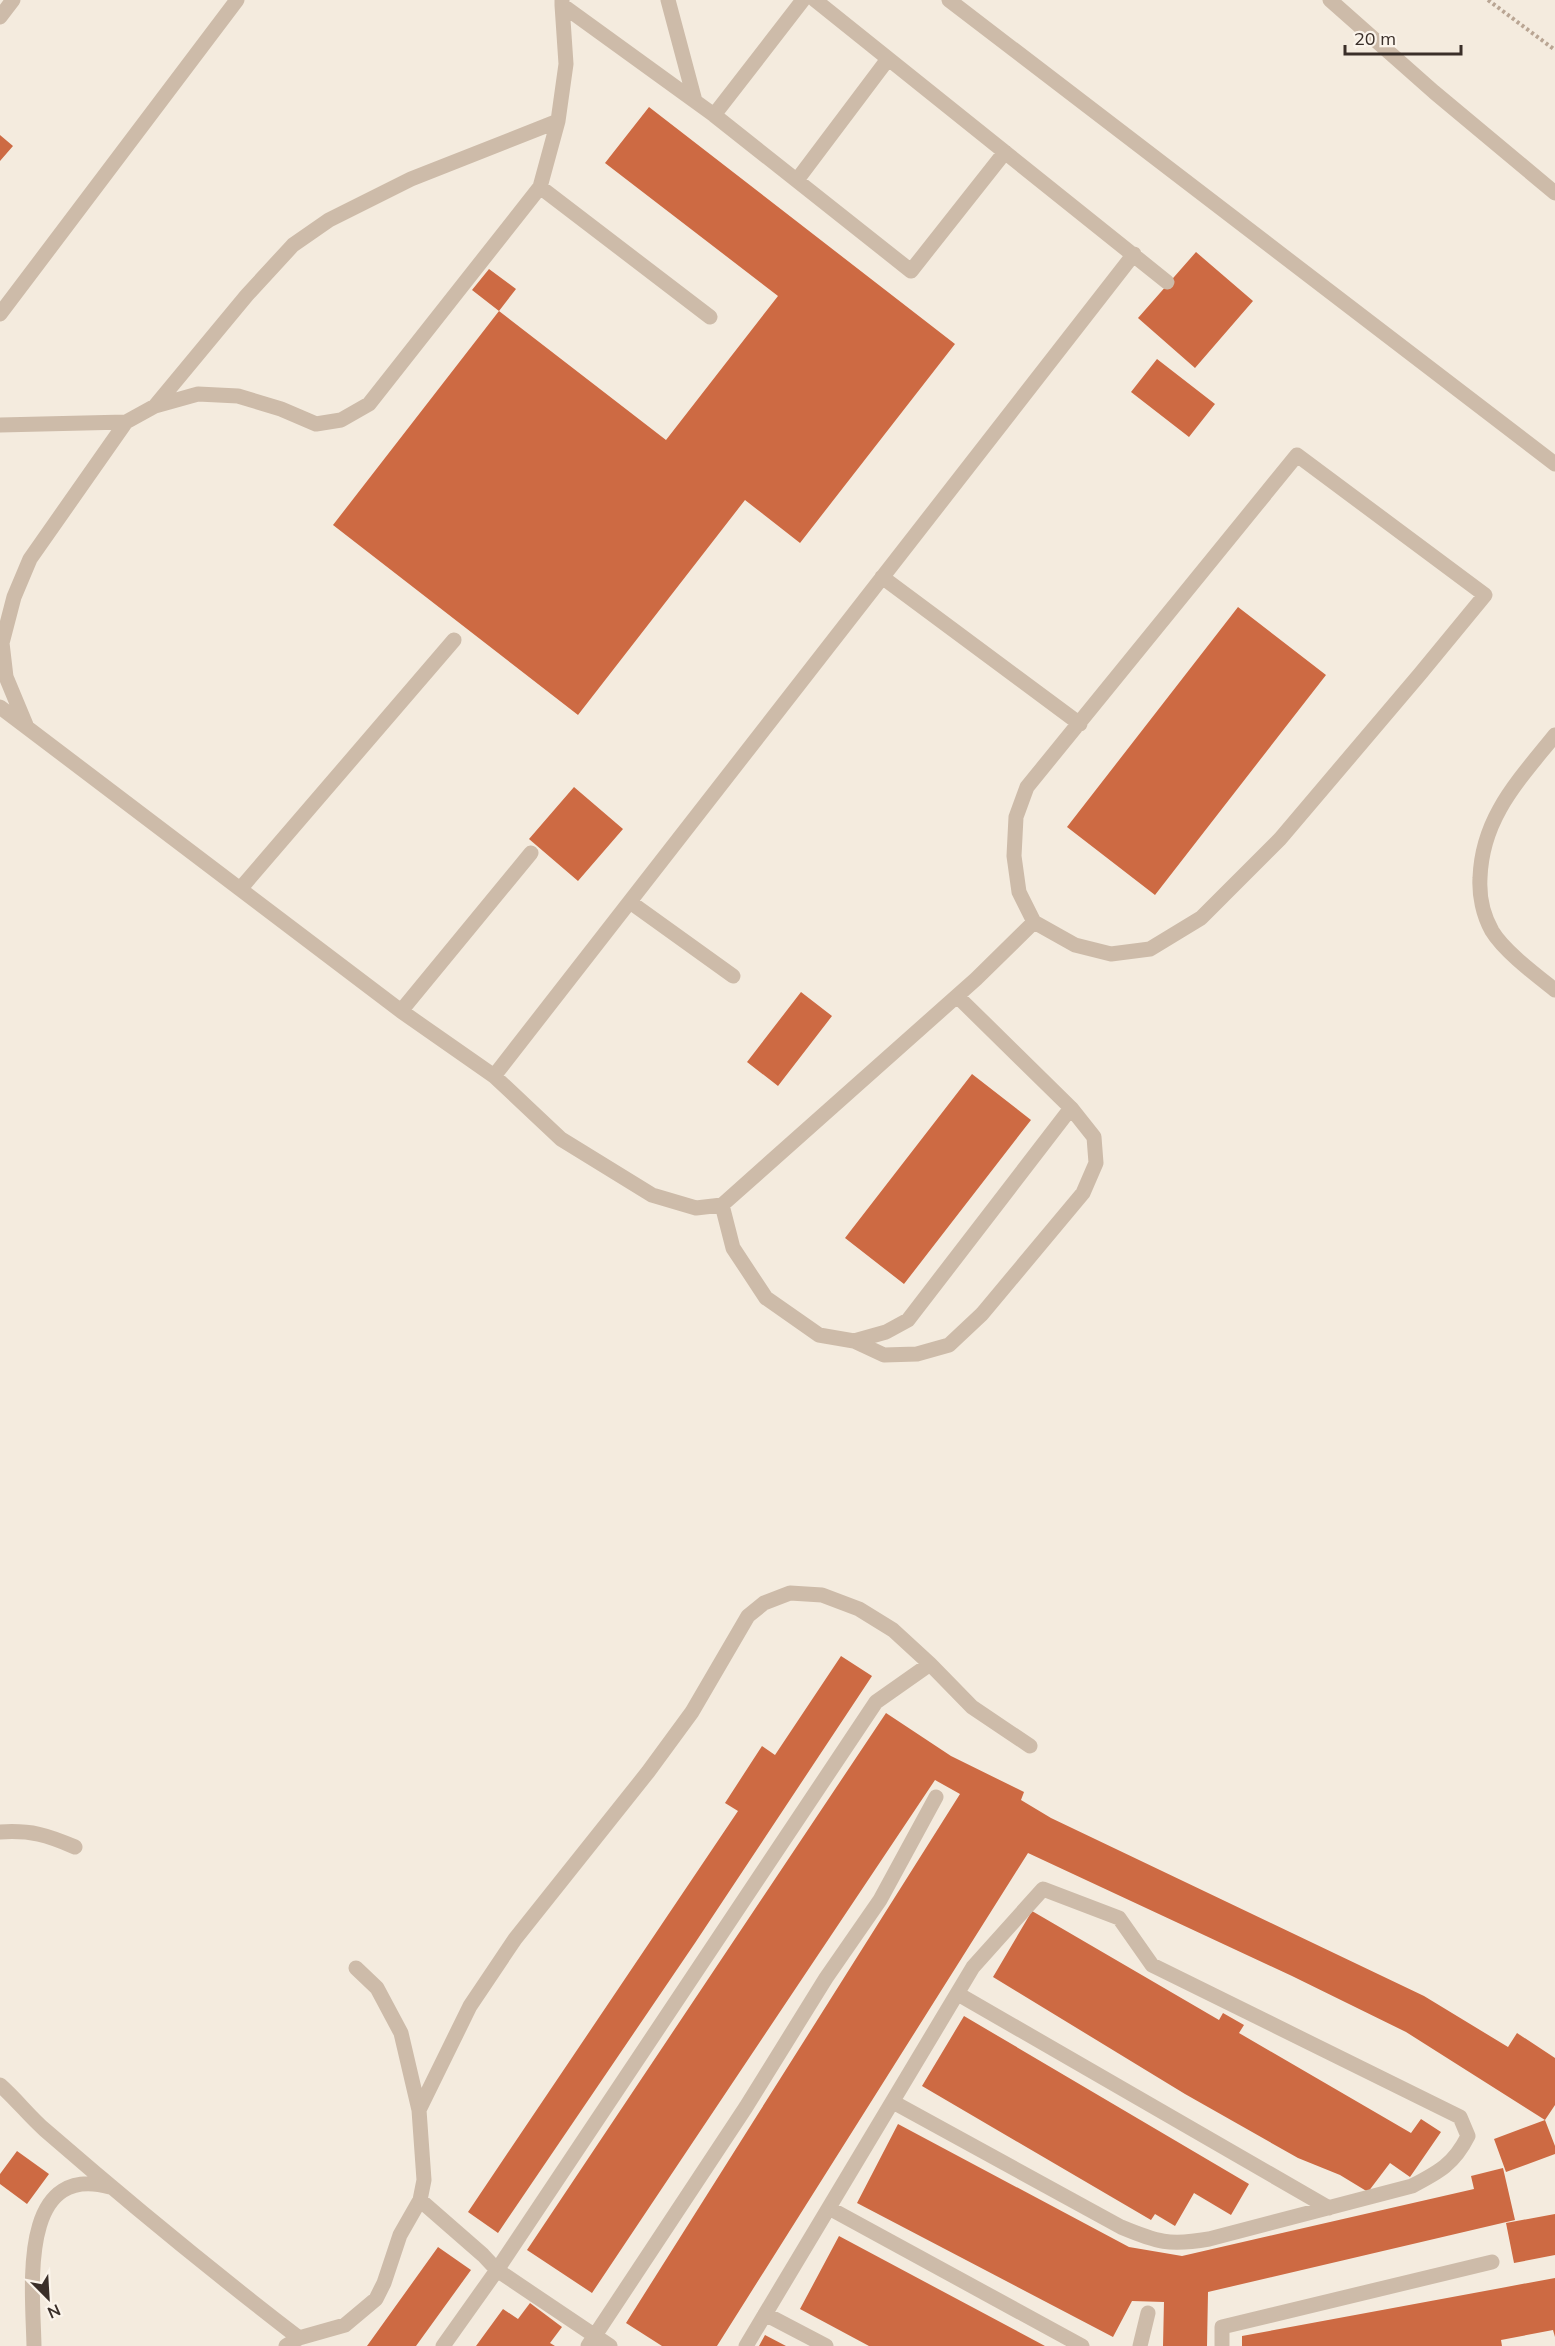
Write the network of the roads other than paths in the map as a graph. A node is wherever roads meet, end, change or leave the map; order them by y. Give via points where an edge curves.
1 (13, 0) edge
2 (237, 0) edge
3 (668, 0) edge
4 (803, 0) edge
5 (815, 0) edge
6 (950, 0) edge
7 (1330, 0) edge
8 (562, 2) edge
9 (0, 17) edge
10 (888, 59) junction
11 (695, 101) junction
12 (714, 115) junction
13 (558, 121) junction
14 (1005, 152) junction
15 (797, 180) junction
16 (540, 187) junction
17 (1555, 193) edge
18 (1134, 254) junction
19 (1167, 282) dead end
20 (0, 314) edge
21 (710, 317) dead end
22 (155, 406) junction
23 (126, 422) junction
24 (0, 425) edge
25 (1555, 464) edge
26 (882, 577) junction
27 (454, 640) dead end
28 (0, 706) edge
29 (1080, 724) junction
30 (27, 728) junction
31 (1555, 735) edge
32 (531, 853) dead end
33 (241, 888) junction
34 (630, 902) junction
35 (1034, 922) junction
36 (734, 976) dead end
37 (1555, 990) edge
38 (957, 996) junction
39 (401, 1011) junction
40 (494, 1076) junction
41 (1071, 1108) junction
42 (722, 1204) junction
43 (854, 1341) junction
44 (930, 1664) junction
45 (1030, 1746) dead end
46 (936, 1797) dead end
47 (0, 1832) edge
48 (75, 1847) dead end
49 (356, 1968) dead end
50 (958, 1994) junction
51 (0, 2085) edge
52 (893, 2102) junction
53 (419, 2110) junction
54 (113, 2188) junction
55 (420, 2200) junction
56 (829, 2208) junction
57 (1329, 2208) junction
58 (1492, 2262) dead end
59 (497, 2270) junction
60 (1148, 2313) dead end
61 (765, 2314) junction
62 (592, 2341) edge
63 (292, 2342) edge
64 (34, 2346) edge
65 (443, 2346) edge
66 (610, 2346) edge
67 (746, 2346) edge
68 (826, 2346) edge
69 (1082, 2346) edge
70 (1140, 2346) edge
71 (1222, 2346) edge

1 - 9 lane
2 - 20 lane
3 - 11 lane
4 - 12 lane
5 - 10 lane
6 - 25 lane
7 - 17 lane
8 - 11 lane
8 - 13 lane via 566,64
10 - 14 lane
10 - 15 lane
11 - 12 lane
12 - 15 lane
13 - 16 lane
13 - 22 lane via 411,179 329,220 293,245
14 - 15 lane via 911,271
14 - 18 lane
16 - 21 lane
16 - 22 lane via 369,404 341,420 316,424 238,396 198,394
18 - 19 lane
18 - 26 lane
22 - 23 lane
23 - 24 lane
23 - 30 lane via 30,559 14,597 2,643 6,677
26 - 29 lane
26 - 34 lane
27 - 33 lane
28 - 30 lane
29 - 35 lane via 1027,788 1017,817 1014,856 1019,892
29 - 35 lane via 1298,455 1485,595 1280,839 1201,918 1150,949 1111,954 1075,945
30 - 33 lane
31 - 37 lane via 1496,813 1486,837 1480,889 1492,931
32 - 39 lane
33 - 39 lane
34 - 36 lane
34 - 40 lane
35 - 38 lane
38 - 41 lane
38 - 42 lane
39 - 40 lane
40 - 42 lane via 561,1138 652,1195 696,1208
41 - 43 lane via 908,1320 886,1332
41 - 43 lane via 1094,1137 1096,1163 1088,1183 982,1314 949,1345 917,1354 884,1355
42 - 43 lane via 734,1248 766,1298 819,1335
44 - 45 lane via 972,1707
44 - 53 lane via 893,1630 859,1609 822,1594 790,1593 764,1603 748,1616 692,1712 602,1833 516,1939 470,2006
44 - 59 lane via 876,1702
46 - 62 lane via 880,1900
47 - 48 lane via 24,1830
49 - 53 lane via 377,1988 401,2033
50 - 52 lane
50 - 57 lane
50 - 57 lane via 973,1967 1043,1889 1119,1918 1152,1965 1460,2118 1468,2136 1443,2170 1412,2186
51 - 54 lane
52 - 56 lane
52 - 57 lane via 1148,2239 1178,2244 1199,2241
53 - 55 lane via 424,2180
54 - 63 lane
54 - 64 lane via 93,2182 75,2185 46,2206 33,2260
55 - 59 lane
55 - 63 lane via 400,2235 376,2300 345,2325
56 - 61 lane
56 - 69 lane
58 - 71 lane via 1222,2327
59 - 62 lane
59 - 65 lane
60 - 70 lane
61 - 67 lane
61 - 68 lane
62 - 66 lane

